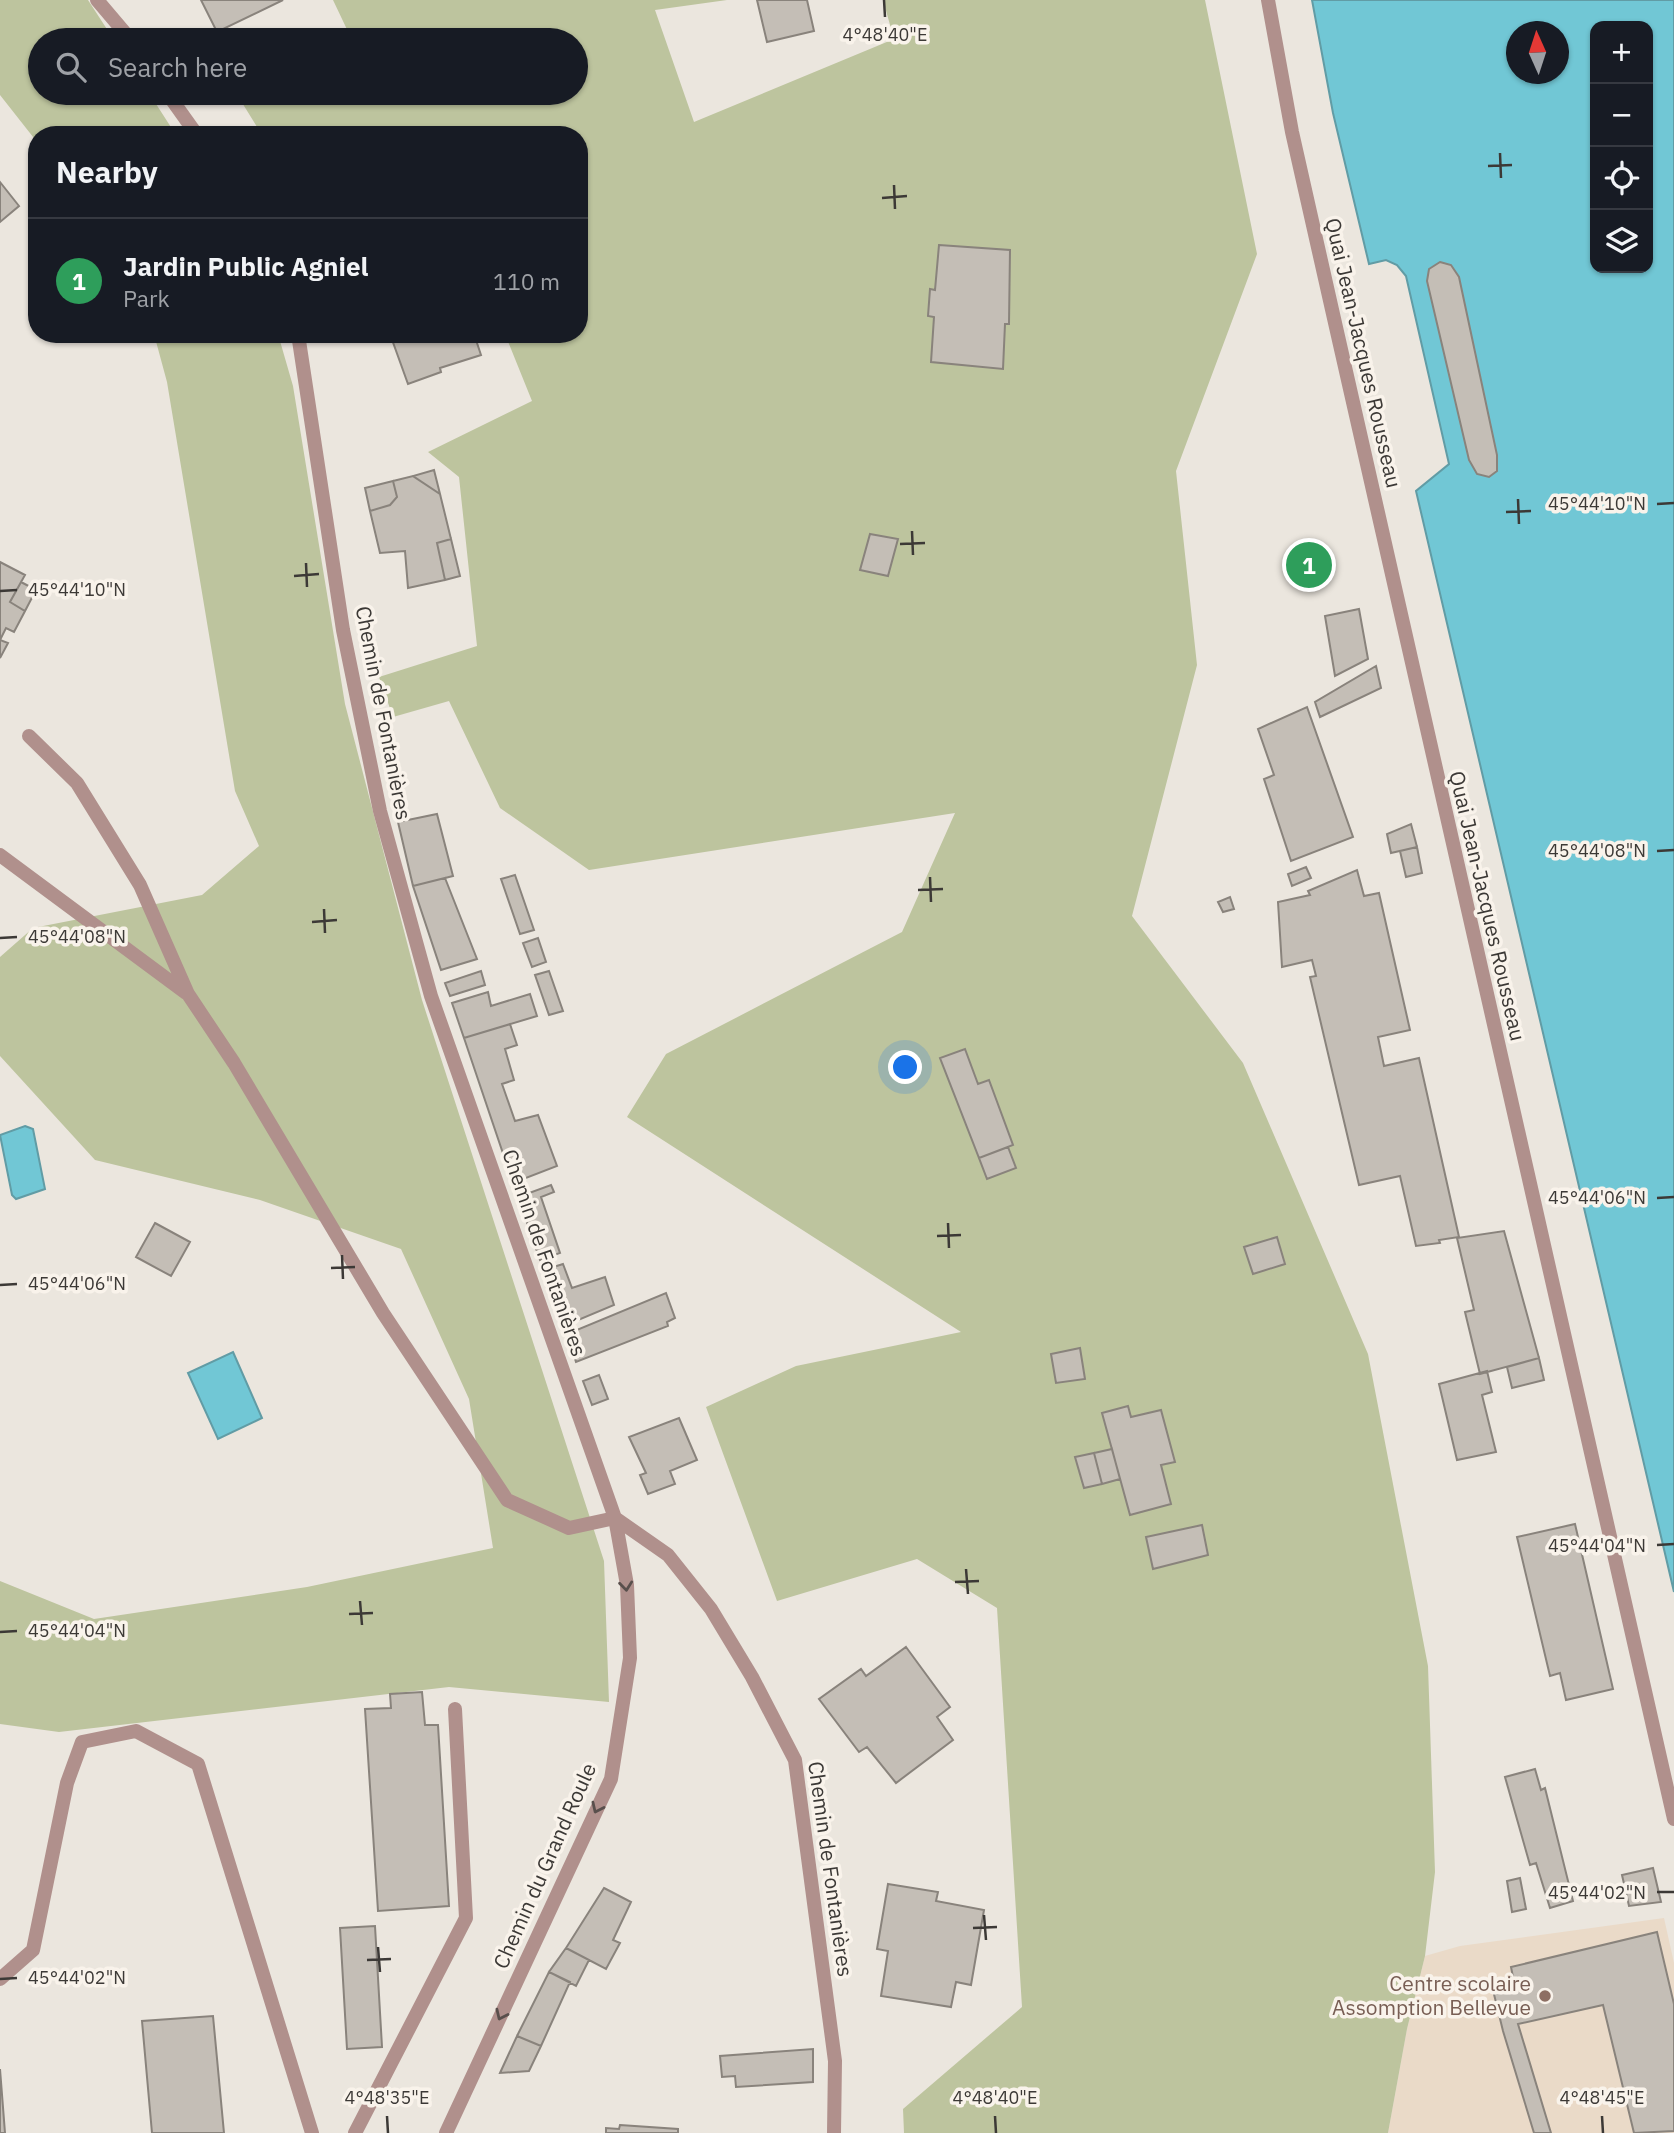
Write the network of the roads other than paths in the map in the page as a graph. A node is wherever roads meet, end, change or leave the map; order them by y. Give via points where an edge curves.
1 (97, 0) edge
2 (1268, 0) edge
3 (121, 28) edge
4 (176, 105) edge
5 (191, 126) edge
6 (299, 343) edge
7 (29, 736) dead end
8 (0, 856) edge
9 (188, 994) junction
10 (615, 1518) junction
11 (455, 1709) dead end
12 (1674, 1819) edge
13 (0, 1979) edge
14 (312, 2133) edge
15 (355, 2133) edge
16 (446, 2133) edge
17 (834, 2133) edge

1 - 3 street
2 - 12 street, Quai Jean-Jacques Rousseau via 1350,395
4 - 5 street
6 - 10 street, Chemin de Fontanières via 344,630 380,811 431,996
7 - 9 street via 77,783 140,886
8 - 9 street
9 - 10 street via 383,1312 507,1500 569,1528
10 -> 16 street, Chemin du Grand Roule via 627,1585 630,1658 611,1779
10 - 17 street, Chemin de Fontanières via 668,1555 712,1609 795,1760 835,2061
11 - 15 street via 466,1918
13 - 14 street via 33,1950 66,1783 82,1742 136,1731 198,1764

